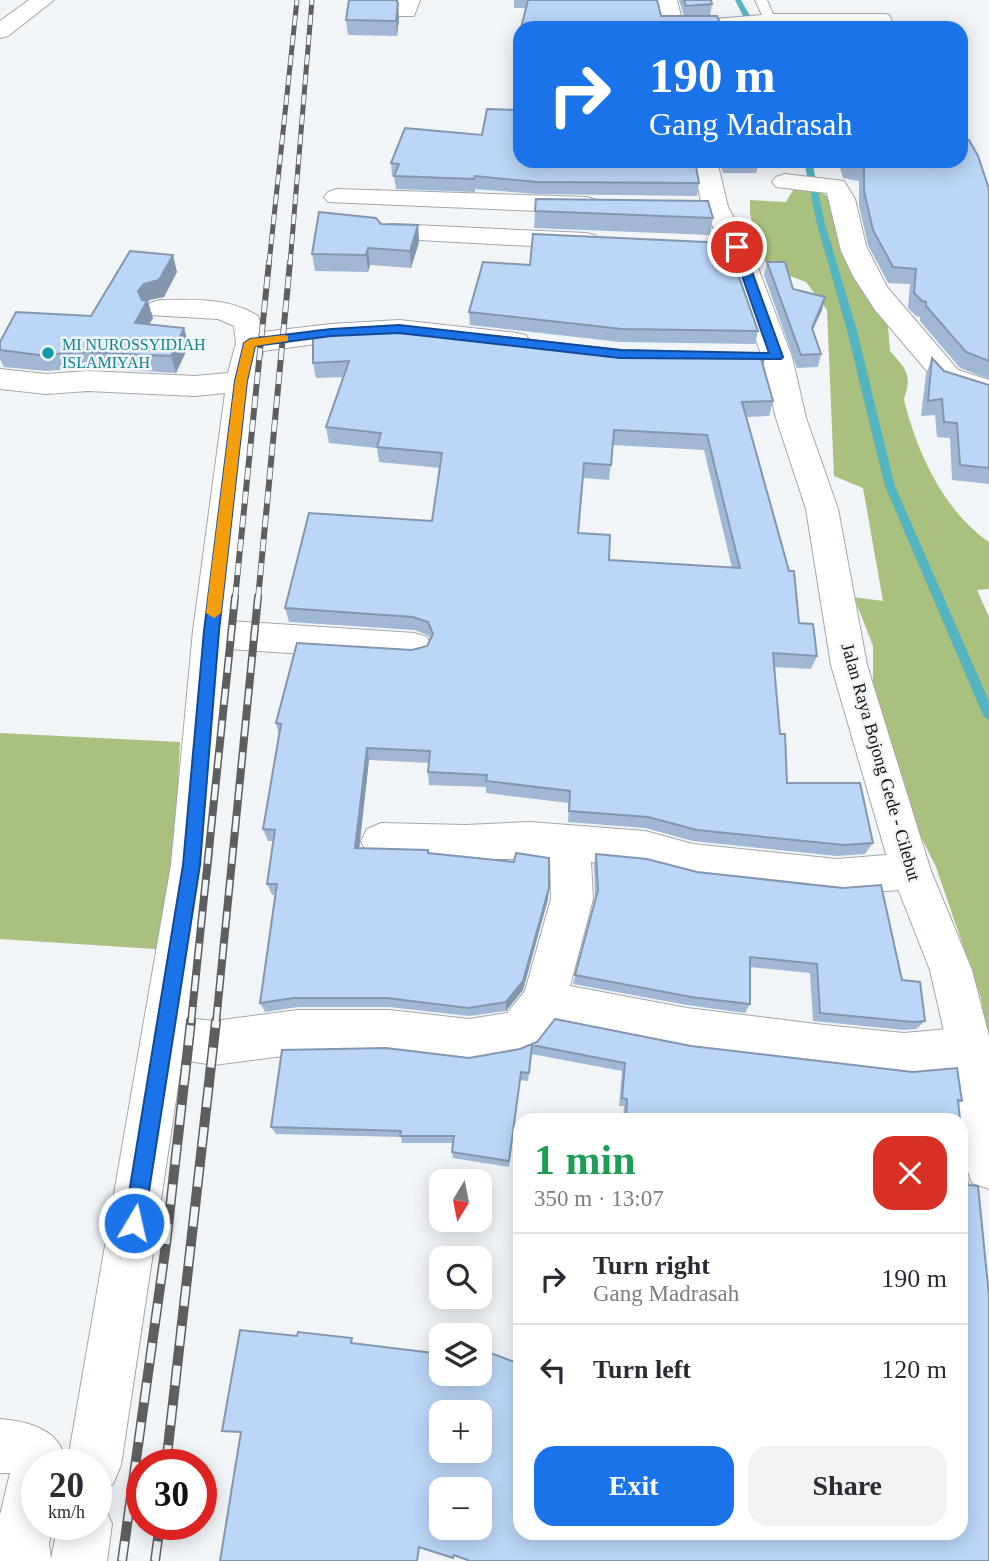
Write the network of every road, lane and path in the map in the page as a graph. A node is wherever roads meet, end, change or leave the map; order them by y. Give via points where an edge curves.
1 (43, 0) edge
2 (666, 0) edge
3 (761, 0) edge
4 (764, 19) junction
5 (671, 21) edge
6 (725, 21) edge
7 (886, 21) edge
8 (0, 31) edge
9 (704, 168) edge
10 (787, 182) dead end
11 (337, 197) dead end
12 (606, 206) edge
13 (392, 232) edge
14 (613, 242) edge
15 (160, 309) dead end
16 (537, 345) edge
17 (246, 362) junction
18 (0, 379) edge
19 (989, 390) edge
20 (211, 631) junction
21 (414, 647) edge
22 (380, 841) dead end
23 (570, 845) junction
24 (911, 871) junction
25 (544, 1002) junction
26 (165, 1036) junction
27 (970, 1049) junction
28 (989, 1166) edge
29 (0, 1446) edge
30 (26, 1449) edge
31 (97, 1449) edge
32 (23, 1540) edge
33 (82, 1540) edge
34 (24, 1561) edge
35 (79, 1561) edge

1 - 8 street
2 - 5 street
3 - 4 lane
4 - 6 lane
4 - 7 lane
9 - 24 street, Jalan Raya Bojong Gede - Cilebut via 701,207 723,247 822,509 849,665
10 - 19 street via 835,186 842,194 850,241 875,290 909,333 935,356 948,377
11 - 12 street
13 - 14 street
15 - 17 street via 239,314 248,322
16 - 17 street via 399,329 331,332
17 - 18 street via 195,386
17 - 20 street
20 - 21 street
20 - 26 street via 191,865
22 - 23 street via 530,840
23 - 24 street via 645,849 693,862 837,877
23 - 25 street via 572,899
24 - 27 street, Jalan Raya Bojong Gede - Cilebut via 951,970
25 - 26 street via 519,1033 469,1041 389,1032 298,1032 214,1043
25 - 27 street via 687,1030 824,1048 904,1055
26 - 31 street
27 - 28 street, Jalan Raya Bojong Gede - Cilebut
29 - 30 street
32 - 34 street
33 - 35 street

